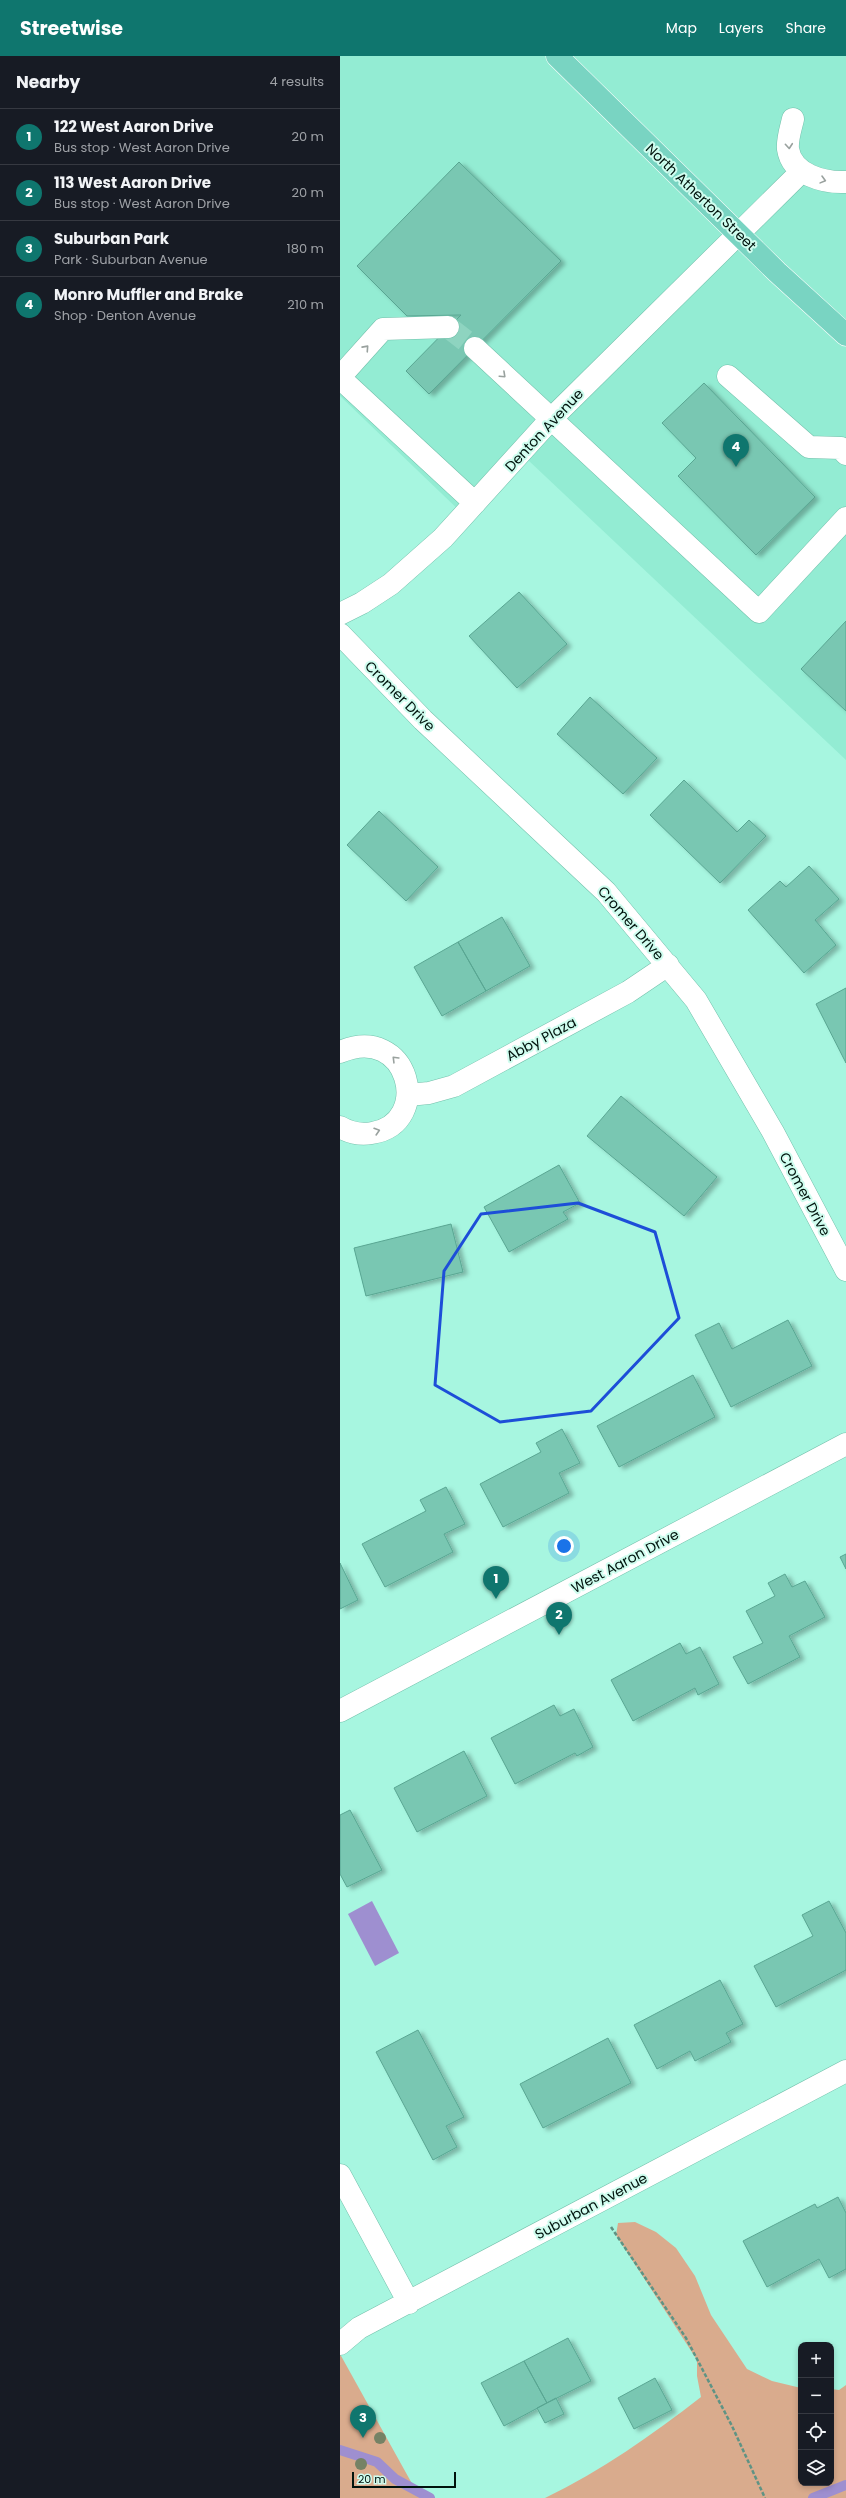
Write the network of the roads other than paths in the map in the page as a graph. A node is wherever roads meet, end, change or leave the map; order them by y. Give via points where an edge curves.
1 (562, 58) edge
2 (793, 119) dead end
3 (802, 171) junction
4 (846, 182) edge
5 (739, 235) junction
6 (448, 327) tunnel mouth
7 (846, 335) edge
8 (475, 348) tunnel mouth
9 (728, 376) dead end
10 (340, 377) edge
11 (551, 419) junction
12 (844, 448) edge
13 (476, 503) junction
14 (846, 518) edge
15 (340, 614) edge
16 (340, 634) edge
17 (668, 965) junction
18 (340, 1052) edge
19 (408, 1094) junction
20 (340, 1127) edge
21 (846, 1270) edge
22 (846, 1444) edge
23 (340, 1711) edge
24 (846, 2071) edge
25 (340, 2175) edge
26 (409, 2303) junction
27 (340, 2344) edge

1 - 5 main road, North Atherton Street
2 -> 3 street via 788,150
3 -> 4 street via 814,178
3 - 5 street, Denton Avenue
5 - 7 main road, North Atherton Street
5 - 11 street, Denton Avenue
10 -> 6 street via 382,329
8 -> 11 street
9 - 12 street via 809,447
10 - 13 street
11 - 13 street, Denton Avenue
11 - 14 street via 759,612
13 - 15 street, Denton Avenue via 443,538 391,584
16 - 17 street, Cromer Drive via 423,720 606,892
17 - 19 street, Abby Plaza via 628,992 454,1086 430,1093
17 - 21 street, Cromer Drive via 696,1000 773,1132
19 -> 18 street via 407,1078 400,1063 388,1052 372,1046 356,1046
20 -> 19 street via 364,1135 379,1132 394,1123 404,1110
22 - 23 street, West Aaron Drive
24 - 26 street, Suburban Avenue
25 - 26 street
26 - 27 street, Suburban Avenue via 359,2328

